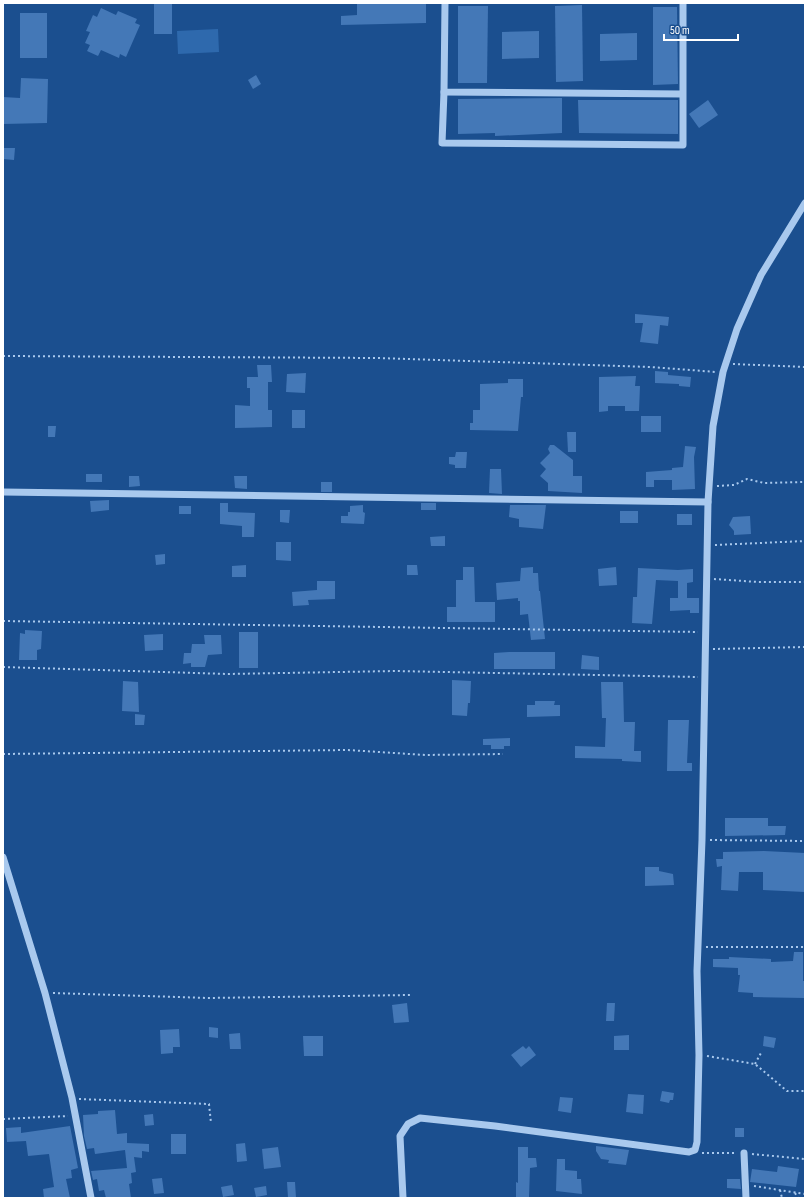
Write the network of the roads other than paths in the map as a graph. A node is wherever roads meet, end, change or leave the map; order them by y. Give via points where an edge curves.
1 (445, 3) edge
2 (683, 3) edge
3 (444, 92) junction
4 (682, 94) junction
5 (805, 204) edge
6 (3, 492) edge
7 (708, 502) junction
8 (3, 857) edge
9 (744, 1153) dead end
10 (91, 1198) edge
11 (403, 1198) edge
12 (746, 1198) edge

1 - 3 street
2 - 4 street
3 - 4 street
3 - 4 street via 442,143 683,145
5 - 7 street via 760,275 737,329 723,372 713,426
6 - 7 street
7 - 11 street via 697,971 698,1142 695,1150 689,1152 420,1118 408,1124 400,1136
8 - 10 street via 45,993 72,1098
9 - 12 street

